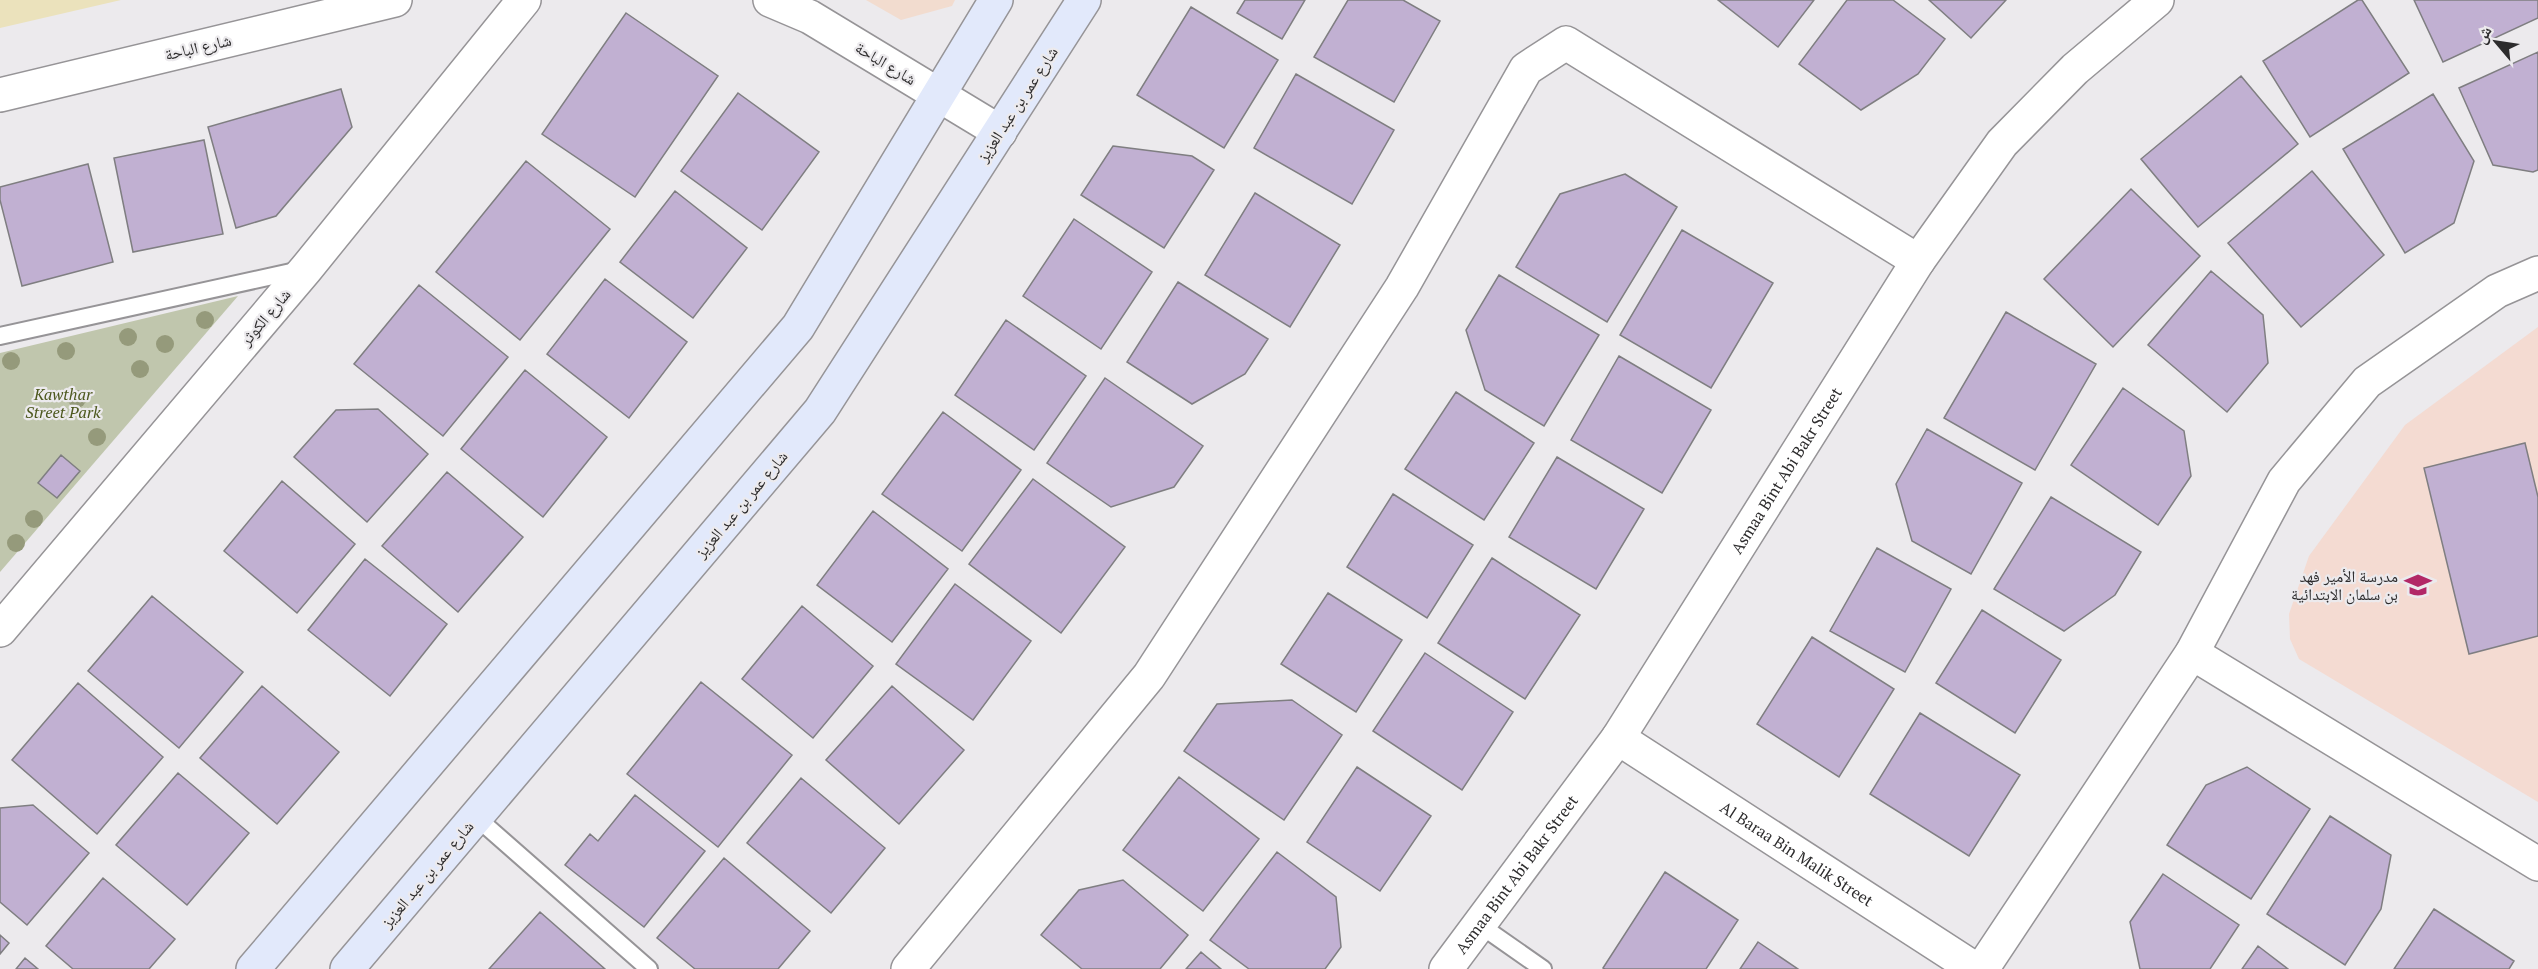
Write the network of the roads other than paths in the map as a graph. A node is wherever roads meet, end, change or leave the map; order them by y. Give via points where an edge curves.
1 (395, 0) edge
2 (524, 0) edge
3 (770, 0) edge
4 (996, 0) edge
5 (1084, 0) edge
6 (2157, 0) edge
7 (0, 95) edge
8 (939, 95) junction
9 (1000, 132) junction
10 (1918, 261) junction
11 (306, 269) junction
12 (2538, 273) edge
13 (0, 336) edge
14 (0, 630) edge
15 (2193, 652) junction
16 (1618, 738) junction
17 (476, 817) junction
18 (2538, 864) edge
19 (1480, 925) junction
20 (253, 969) edge
21 (347, 969) edge
22 (649, 969) edge
23 (908, 969) edge
24 (1446, 969) edge
25 (1543, 969) edge
26 (1975, 969) edge
27 (1982, 969) edge

1 - 7 street, شارع الباحة
2 - 11 street, شارع الكوثر
3 - 8 street, شارع الباحة via 810,17
4 - 8 street
5 - 9 street, شارع عمر بن عبد العزيز
6 - 10 street, Asmaa Bint Abi Bakr Street via 2075,69 2002,143
8 - 9 street, شارع الباحة
8 - 20 street via 798,327
9 - 17 street, شارع عمر بن عبد العزيز via 820,411
10 - 16 street, Asmaa Bint Abi Bakr Street
10 - 23 street via 1566,43 1526,69 1402,287 1149,676
11 - 13 lane
11 - 14 street, شارع الكوثر
12 - 15 street via 2497,291 2367,382 2284,481
15 - 18 street
15 - 27 street
16 - 19 street, Asmaa Bint Abi Bakr Street
16 - 26 street, Al Baraa Bin Malik Street
17 - 21 street, شارع عمر بن عبد العزيز
17 - 22 lane
19 - 24 street, Asmaa Bint Abi Bakr Street
19 - 25 lane

